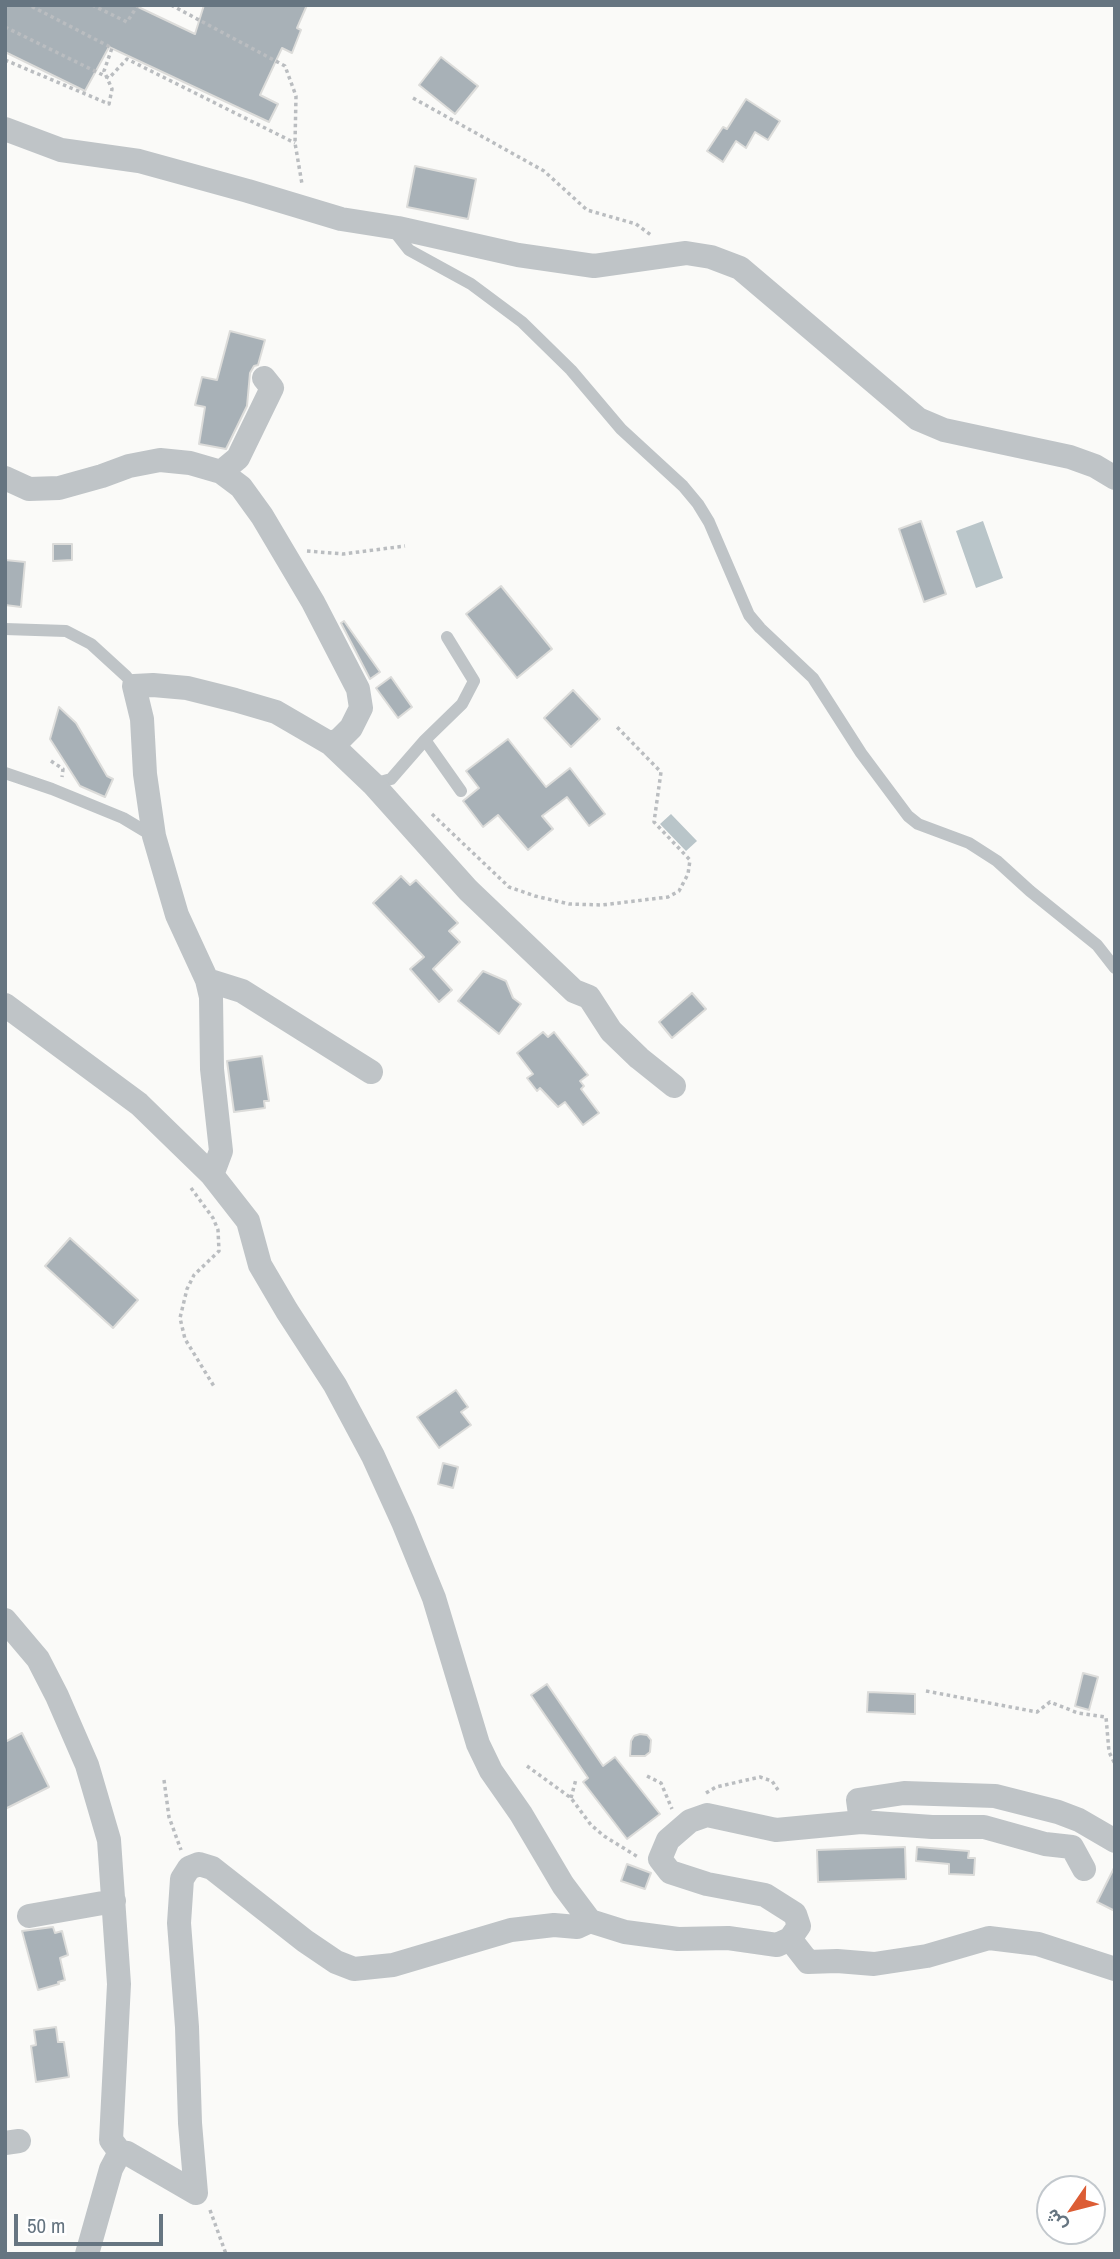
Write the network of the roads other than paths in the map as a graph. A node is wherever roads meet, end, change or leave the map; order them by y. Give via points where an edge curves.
1 (5, 129) edge
2 (398, 228) junction
3 (264, 378) dead end
4 (221, 472) junction
5 (1115, 478) edge
6 (6, 483) edge
7 (5, 629) edge
8 (447, 636) dead end
9 (134, 687) junction
10 (425, 740) junction
11 (331, 744) junction
12 (5, 774) edge
13 (373, 784) junction
14 (461, 791) dead end
15 (154, 836) junction
16 (1115, 968) edge
17 (207, 980) junction
18 (5, 1005) edge
19 (371, 1072) dead end
20 (674, 1086) dead end
21 (212, 1175) junction
22 (5, 1620) edge
23 (861, 1822) junction
24 (1115, 1841) edge
25 (1084, 1869) dead end
26 (114, 1901) junction
27 (29, 1916) dead end
28 (590, 1921) junction
29 (790, 1939) junction
30 (1115, 1969) edge
31 (121, 2152) junction
32 (87, 2254) edge

1 - 2 street via 61,150 139,161 307,211
2 - 5 street via 594,267 686,253 711,257 740,268 918,419 944,430 1070,457
2 - 16 lane via 398,236 409,250 471,284 522,322 621,429 683,486 709,522 749,615 813,678 908,816 969,843 998,862 1097,945
3 - 4 street via 272,388 238,458
4 - 6 street via 160,460 59,488 29,489
4 - 11 street via 241,487 281,547 358,689 361,708 351,728
7 - 9 lane via 66,631 91,644
8 - 10 lane via 474,681 462,704
9 - 11 street via 187,688 276,712
9 - 15 street via 142,719
10 - 13 lane via 391,779
10 - 14 lane
11 - 13 street
12 - 15 lane via 123,818
13 - 20 street via 468,890 574,991 589,997 611,1031
15 - 17 street via 177,915
17 - 19 street via 242,991
17 - 21 street via 221,1151
18 - 21 street via 139,1104
21 - 28 street via 248,1221 260,1265 373,1456 434,1598 478,1744 491,1770
22 - 26 street via 38,1659 87,1765 109,1840
23 - 24 street via 858,1800 904,1793 995,1796 1058,1812
23 - 25 street via 984,1827 1072,1847
23 - 29 street via 776,1830 707,1815 690,1821 667,1840 660,1859 670,1872 765,1895 795,1914 799,1926
26 - 27 street
26 - 31 street via 119,1984 111,2140
28 - 29 street via 625,1932 678,1939 728,1938 777,1945
28 - 31 street via 577,1927 511,1930 393,1965 354,1969 305,1941 212,1868 200,1864 189,1868 182,1879 179,1923 196,2193
29 - 30 street via 808,1962 874,1964 927,1956 989,1938 1038,1944
31 - 32 street via 111,2169

